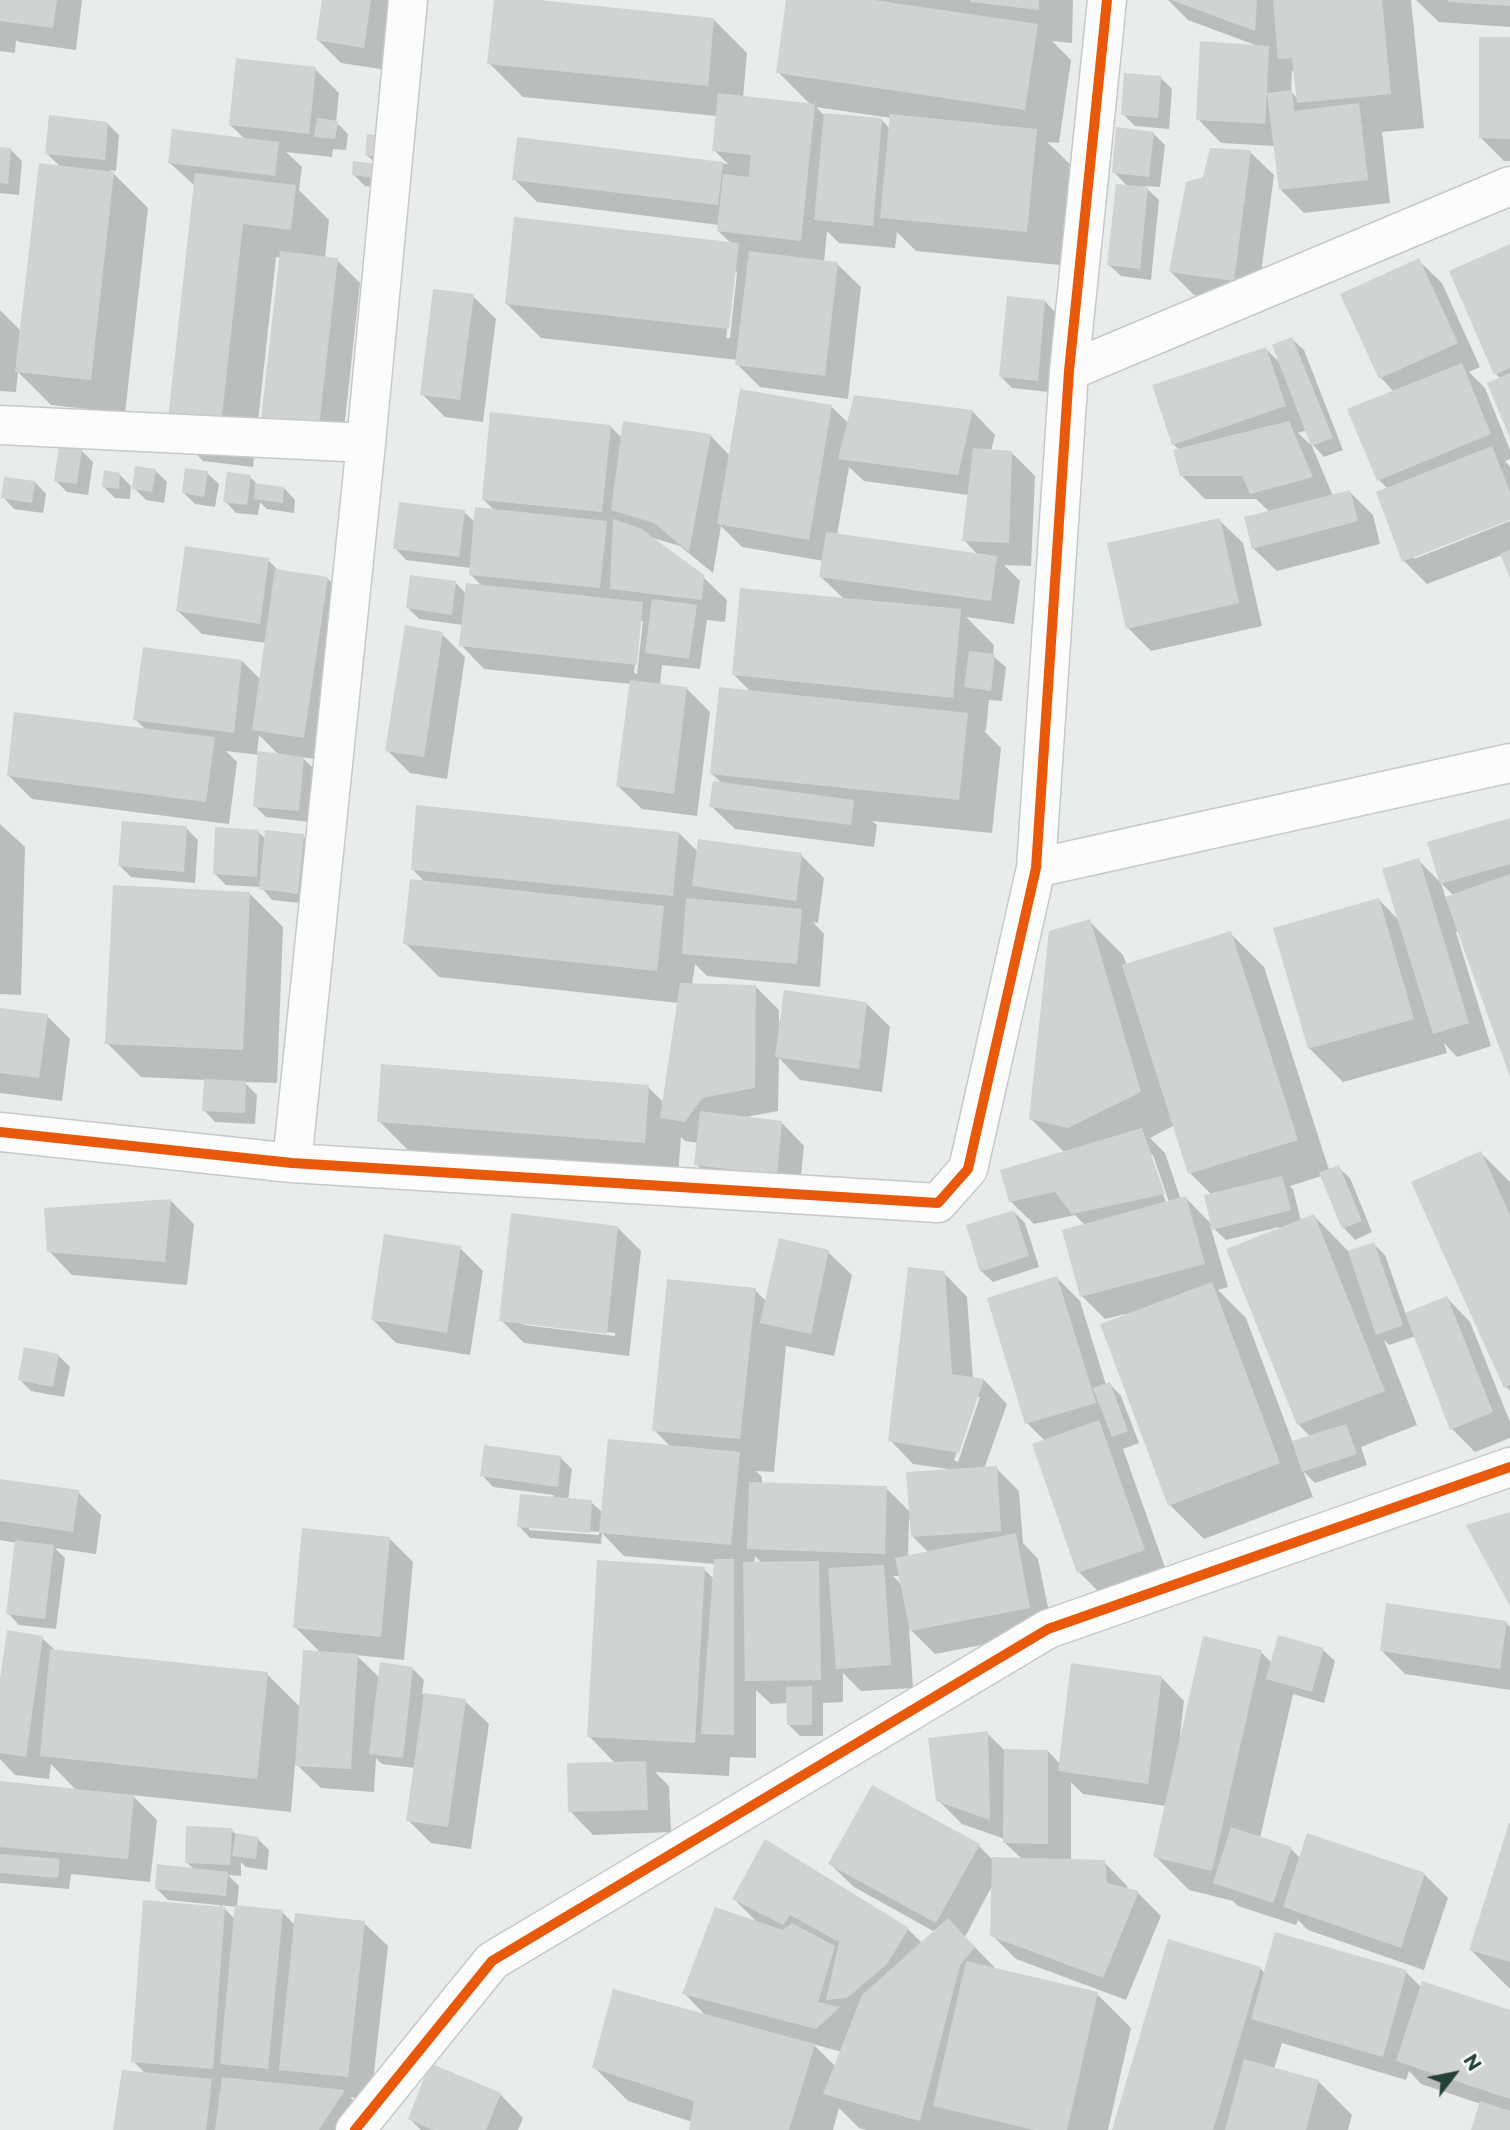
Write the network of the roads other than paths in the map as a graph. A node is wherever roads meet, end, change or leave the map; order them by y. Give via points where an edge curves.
1 (408, 0) edge
2 (1107, 0) edge
3 (1510, 186) edge
4 (1069, 371) junction
5 (0, 425) edge
6 (366, 443) junction
7 (1510, 763) edge
8 (1036, 868) junction
9 (0, 1132) edge
10 (292, 1164) junction
11 (1510, 1467) edge
12 (355, 2130) edge

1 - 6 street
2 - 4 street
3 - 4 street
4 - 8 street
5 - 6 street
6 - 10 street
7 - 8 street
8 - 10 street via 968,1169 938,1203
9 - 10 street
11 - 12 street via 1048,1629 492,1961

